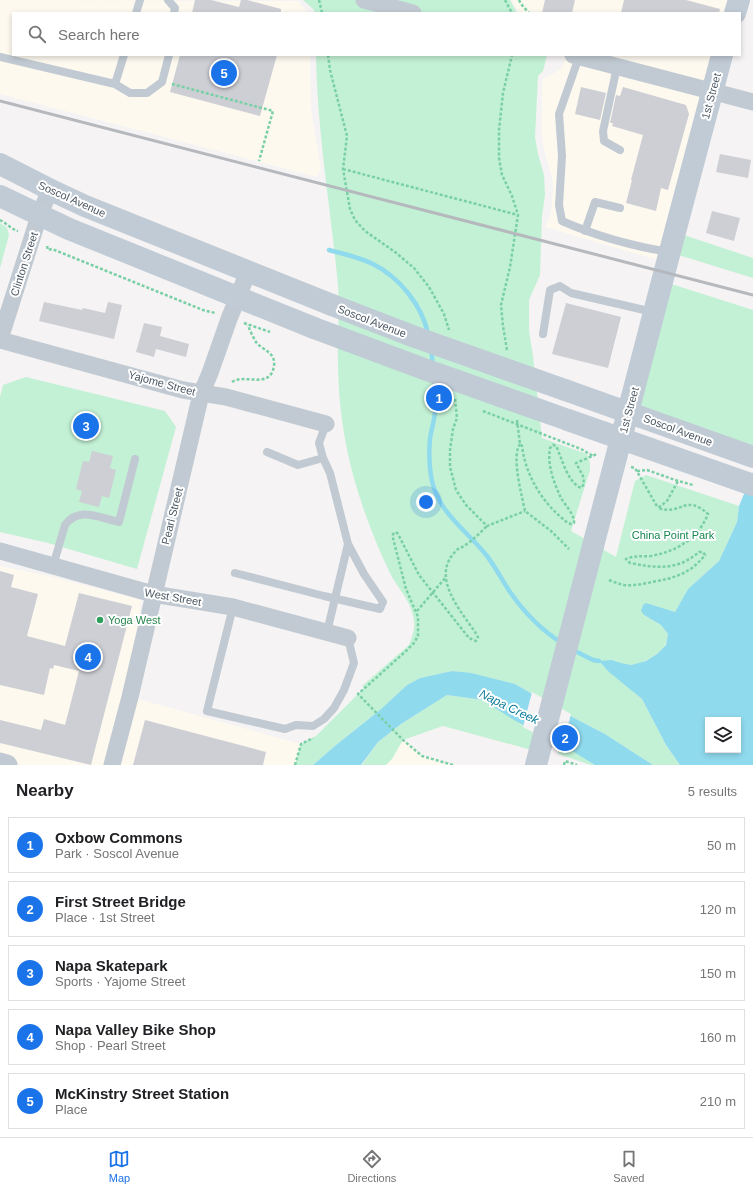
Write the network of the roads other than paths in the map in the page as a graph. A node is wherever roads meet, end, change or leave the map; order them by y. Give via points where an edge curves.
1 (140, 0) edge
2 (168, 0) edge
3 (364, 0) edge
4 (739, 0) edge
5 (136, 12) edge
6 (174, 12) edge
7 (409, 12) edge
8 (735, 12) edge
9 (124, 56) edge
10 (169, 56) edge
11 (576, 56) edge
12 (722, 56) edge
13 (0, 57) edge
14 (617, 67) junction
15 (115, 84) junction
16 (712, 92) junction
17 (753, 102) edge
18 (620, 150) dead end
19 (0, 164) edge
20 (50, 190) junction
21 (0, 196) edge
22 (620, 208) dead end
23 (39, 216) junction
24 (586, 231) junction
25 (669, 252) junction
26 (248, 272) junction
27 (238, 297) junction
28 (654, 312) junction
29 (543, 334) dead end
30 (0, 339) edge
31 (201, 394) junction
32 (628, 412) junction
33 (326, 424) joint
34 (621, 439) junction
35 (267, 452) dead end
36 (752, 456) edge
37 (323, 458) junction
38 (135, 459) dead end
39 (747, 483) edge
40 (348, 544) junction
41 (0, 551) edge
42 (53, 566) junction
43 (235, 573) dead end
44 (153, 594) junction
45 (336, 599) junction
46 (232, 607) junction
47 (327, 632) junction
48 (348, 638) joint
49 (0, 763) edge
50 (7, 765) edge
51 (112, 765) edge
52 (536, 765) edge

1 - 5 lane
2 - 6 lane
3 - 7 street
4 - 8 main road
9 - 15 lane
10 - 15 lane via 162,82 147,93 130,93
11 - 14 street
11 - 24 lane via 559,114 562,156 560,206 562,220
12 - 16 main road, 1st Street
13 - 15 lane
14 - 16 street
14 - 18 lane via 603,136 604,141
16 - 17 street
16 - 25 main road, 1st Street
19 - 20 main road, Soscol Avenue
20 - 23 street, Clinton Street
20 - 26 main road, Soscol Avenue
21 - 23 main road
22 - 24 lane via 596,202
23 - 27 main road
23 - 30 street, Clinton Street
24 - 25 lane via 641,248
25 - 28 main road, 1st Street
26 - 27 street, Pearl Street
26 - 32 main road, Soscol Avenue, bridge via 408,334
27 - 31 street, Pearl Street
27 - 34 main road, bridge via 424,369
28 - 29 lane via 571,292 560,286 550,290
28 - 32 main road, 1st Street
30 - 31 street, Yajome Street
31 - 33 street, Yajome Street via 226,397
31 - 44 street, Pearl Street
32 - 34 main road, 1st Street
32 - 36 main road, Soscol Avenue
33 - 37 lane via 319,443
34 - 39 main road
34 - 52 main road, 1st Street, bridge
35 - 37 lane via 298,465
37 - 40 lane via 330,473
38 - 42 lane via 119,522 82,514 69,519 64,525
40 - 45 lane
40 - 45 lane via 383,602 380,609
41 - 42 street, West Street
42 - 44 street, West Street
43 - 45 lane
44 - 46 street, West Street
44 - 51 street, Pearl Street
45 - 47 lane
46 - 47 street, West Street
46 - 48 lane via 207,711 286,729 296,725 313,726 334,708 344,690 354,663
47 - 48 street, West Street
49 - 50 street

